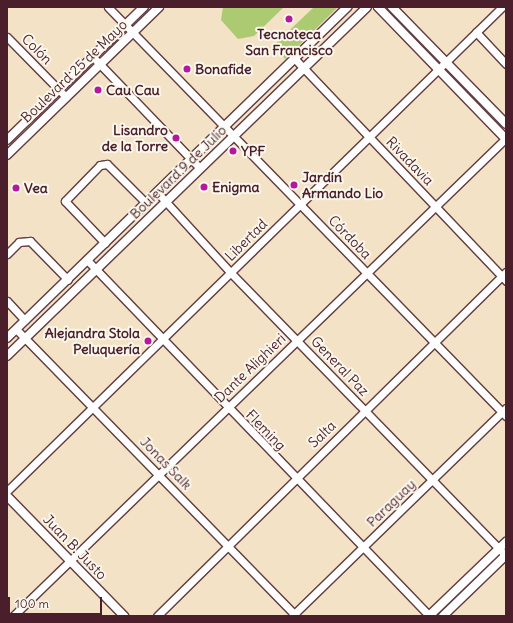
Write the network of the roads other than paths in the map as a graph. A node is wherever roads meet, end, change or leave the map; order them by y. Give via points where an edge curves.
1 (108, 7) edge
2 (144, 7) edge
3 (159, 7) edge
4 (347, 7) edge
5 (366, 7) edge
6 (378, 7) edge
7 (392, 7) edge
8 (502, 7) edge
9 (126, 25) junction
10 (133, 32) junction
11 (476, 32) junction
12 (7, 37) edge
13 (93, 57) junction
14 (294, 58) junction
15 (446, 62) junction
16 (100, 64) junction
17 (506, 64) edge
18 (303, 68) junction
19 (438, 70) junction
20 (59, 90) junction
21 (66, 97) junction
22 (506, 124) edge
23 (226, 127) junction
24 (234, 135) junction
25 (368, 136) junction
26 (506, 138) edge
27 (7, 140) edge
28 (7, 155) edge
29 (191, 159) junction
30 (200, 168) junction
31 (157, 192) junction
32 (166, 202) junction
33 (146, 203) junction
34 (300, 204) junction
35 (435, 206) junction
36 (105, 243) junction
37 (7, 254) edge
38 (87, 260) junction
39 (96, 269) junction
40 (231, 273) junction
41 (367, 273) junction
42 (504, 276) edge
43 (68, 280) junction
44 (7, 301) edge
45 (25, 320) junction
46 (16, 329) junction
47 (7, 338) edge
48 (25, 338) junction
49 (162, 341) junction
50 (297, 341) junction
51 (434, 343) junction
52 (7, 356) edge
53 (94, 408) junction
54 (227, 408) junction
55 (365, 410) junction
56 (505, 412) edge
57 (158, 475) junction
58 (295, 478) junction
59 (433, 480) junction
60 (7, 491) edge
61 (7, 496) edge
62 (506, 542) edge
63 (227, 545) junction
64 (362, 548) junction
65 (499, 549) junction
66 (506, 556) edge
67 (70, 561) junction
68 (294, 615) edge
69 (13, 616) edge
70 (124, 616) edge
71 (157, 616) edge
72 (429, 616) edge
73 (443, 616) edge

1 - 9 street, Córdoba
2 - 9 main road, Boulevard 25 de Mayo
3 - 10 main road, Boulevard 25 de Mayo
4 - 14 main road, Boulevard 9 de Julio
5 - 18 main road, Boulevard 9 de Julio
6 - 19 main road
7 - 15 main road
8 - 11 street, Libertad
9 - 10 street, Córdoba
9 - 13 main road, Boulevard 25 de Mayo
10 - 16 main road, Boulevard 25 de Mayo
10 - 23 street, Córdoba
11 - 15 street, Libertad
11 - 17 street
12 - 20 street, Colón
13 - 16 street
13 - 20 main road, Boulevard 25 de Mayo
14 - 18 street, Rivadavia
14 - 23 main road, Boulevard 9 de Julio
15 - 19 street, Libertad
15 - 22 main road
16 - 21 main road, Boulevard 25 de Mayo
16 - 29 street
18 - 24 main road, Boulevard 9 de Julio
18 - 25 street, Rivadavia
19 - 25 street, Libertad
19 - 26 main road
20 - 21 street, Colón
20 - 27 main road, Boulevard 25 de Mayo
21 - 28 main road, Boulevard 25 de Mayo
23 - 24 street, Córdoba
23 - 29 main road, Boulevard 9 de Julio
24 - 30 main road, Boulevard 9 de Julio
24 - 34 street, Córdoba
25 - 34 street, Libertad
25 - 35 street, Rivadavia
26 - 35 street, Dante Alighieri
29 - 30 street
29 - 31 main road, Boulevard 9 de Julio
30 - 32 main road, Boulevard 9 de Julio
31 - 32 street, General Paz
31 - 33 main road, Boulevard 9 de Julio
32 - 39 main road, Boulevard 9 de Julio
32 - 40 street, General Paz
33 - 36 main road, Boulevard 9 de Julio
33 - 36 street via 107,164 100,165 66,199 66,204
34 - 40 street, Libertad
34 - 41 street, Córdoba
35 - 41 street, Dante Alighieri
35 - 42 street, Rivadavia
36 - 38 main road, Boulevard 9 de Julio
37 - 43 street via 19,242 30,241
38 - 39 street, Fleming
38 - 43 main road, Boulevard 9 de Julio
39 - 48 main road, Boulevard 9 de Julio
39 - 49 street, Fleming
40 - 49 street, Libertad
40 - 50 street, General Paz
41 - 50 street, Dante Alighieri
41 - 51 street, Córdoba
42 - 51 street, Salta
43 - 45 main road, Boulevard 9 de Julio
44 - 45 street
45 - 46 main road, Boulevard 9 de Julio
46 - 47 main road, Boulevard 9 de Julio
46 - 48 street, Jonas Salk
48 - 52 main road, Boulevard 9 de Julio
48 - 53 street, Jonas Salk
49 - 53 street, Libertad
49 - 54 street, Fleming
50 - 54 street, Dante Alighieri
50 - 55 street, General Paz
51 - 55 street, Salta
51 - 56 street, Córdoba
53 - 57 street, Jonas Salk
53 - 60 street, Libertad
54 - 57 street, Dante Alighieri
54 - 58 street, Fleming
55 - 58 street, Salta
55 - 59 street, General Paz
56 - 59 street, Paraguay
57 - 63 street, Jonas Salk
57 - 67 street, Dante Alighieri
58 - 63 street, Salta
58 - 64 street, Fleming
59 - 64 street, Paraguay
59 - 65 street, General Paz
61 - 67 main road, Juan B. Justo
62 - 65 main road
63 - 68 street, Jonas Salk
63 - 71 street, Salta
64 - 68 street, Paraguay
64 - 72 street, Fleming
65 - 66 street, General Paz
65 - 72 main road
66 - 73 main road
67 - 69 street, Dante Alighieri
67 - 70 main road, Juan B. Justo

